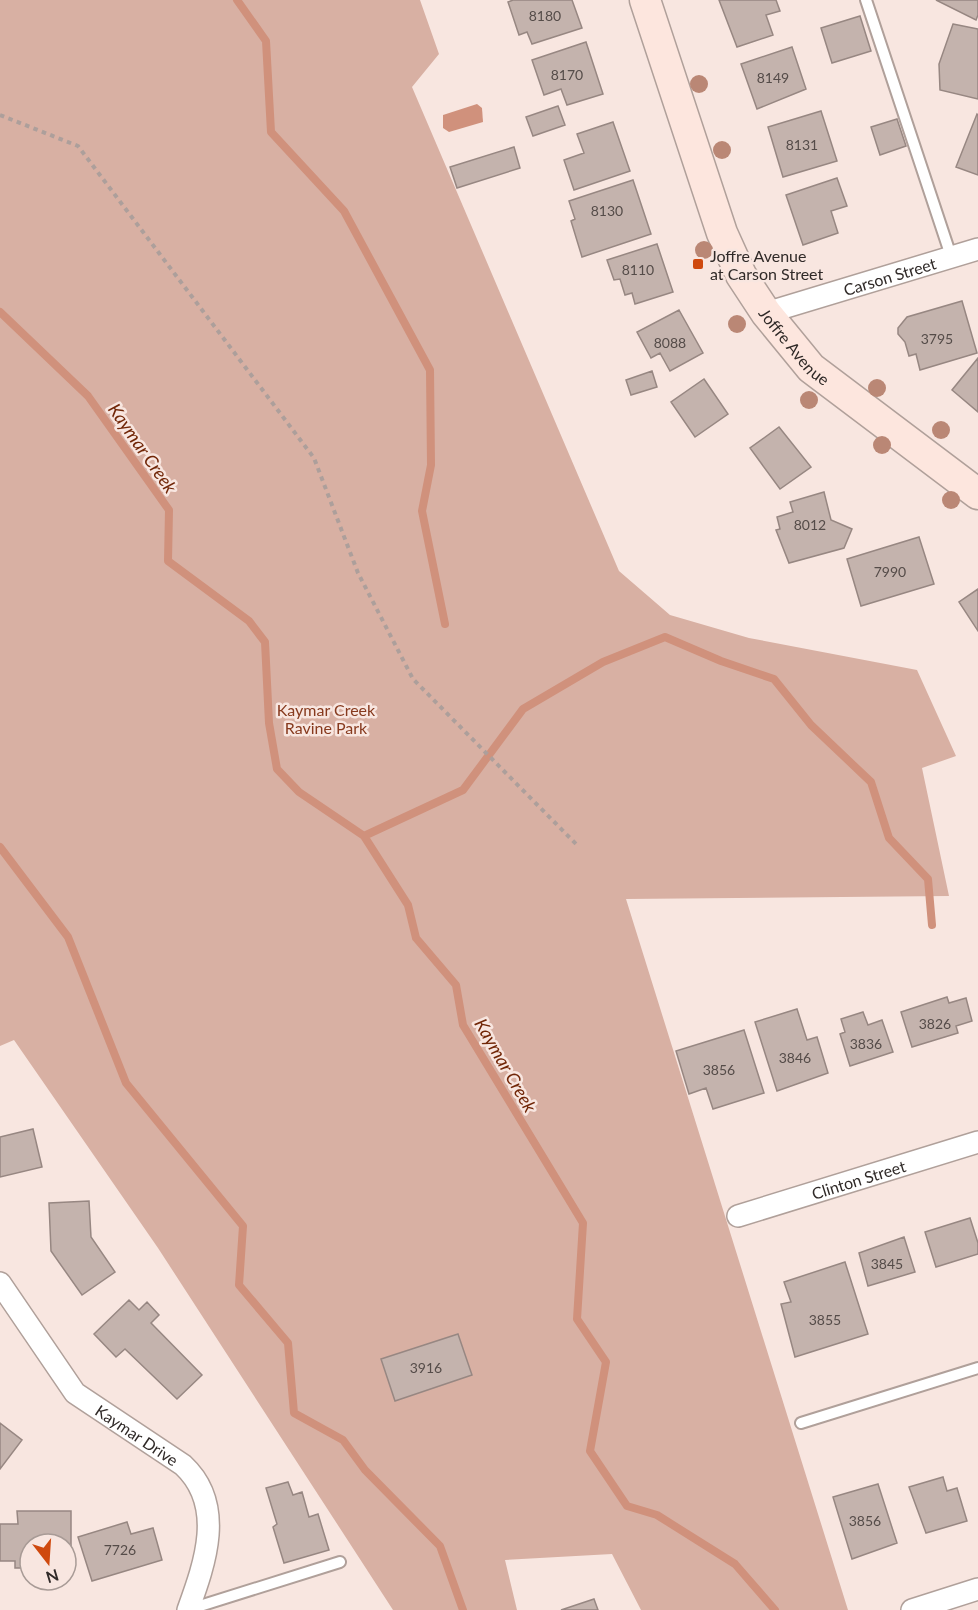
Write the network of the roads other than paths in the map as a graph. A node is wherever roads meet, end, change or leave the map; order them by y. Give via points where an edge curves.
1 (645, 0) edge
2 (866, 0) edge
3 (978, 249) edge
4 (951, 256) junction
5 (766, 313) junction
6 (978, 494) edge
7 (978, 1142) edge
8 (738, 1216) dead end
9 (0, 1282) edge
10 (978, 1368) edge
11 (801, 1423) dead end
12 (340, 1562) dead end
13 (978, 1589) edge
14 (187, 1610) edge
15 (912, 1610) edge

1 - 5 street, Joffre Avenue via 722,233 741,275
2 - 4 lane
3 - 4 street, Carson Street
4 - 5 street, Carson Street
5 - 6 street, Joffre Avenue via 811,368
7 - 8 street, Clinton Street
9 - 14 street, Kaymar Drive via 75,1393 183,1466 195,1479 206,1502 209,1536
10 - 11 lane
12 - 14 lane
13 - 15 street

